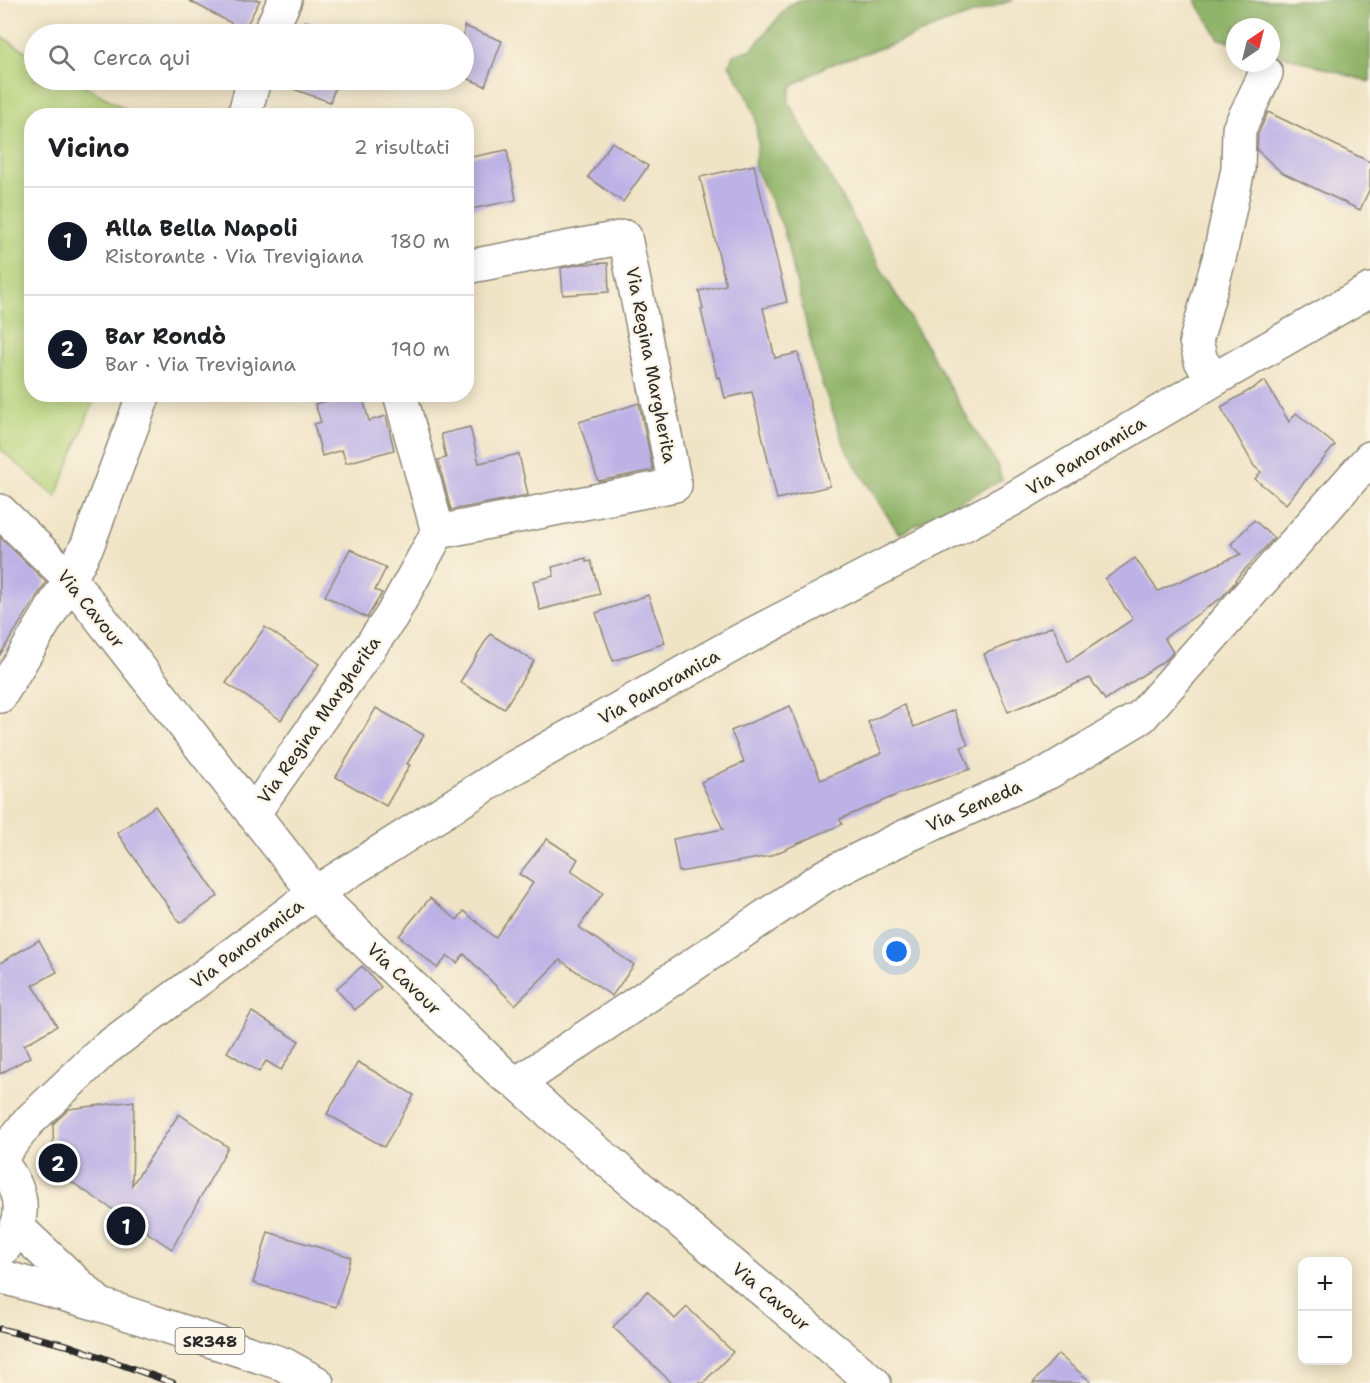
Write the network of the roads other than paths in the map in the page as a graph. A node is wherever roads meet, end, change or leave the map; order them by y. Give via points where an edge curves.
1 (285, 0) edge
2 (274, 24) edge
3 (1266, 73) dead end
4 (251, 90) edge
5 (246, 108) edge
6 (474, 265) edge
7 (1370, 290) edge
8 (1215, 379) junction
9 (141, 402) edge
10 (402, 402) edge
11 (1370, 458) edge
12 (0, 511) edge
13 (438, 532) junction
14 (70, 579) junction
15 (0, 696) edge
16 (253, 813) junction
17 (315, 893) junction
18 (518, 1083) junction
19 (0, 1160) edge
20 (9, 1240) edge
21 (0, 1276) edge
22 (101, 1305) junction
23 (316, 1383) edge
24 (874, 1383) edge

1 - 2 street
3 - 8 street via 1239,129 1238,170 1196,341 1201,361
4 - 5 street
6 - 13 street, Via Regina Margherita via 625,237 675,484
7 - 8 street, Via Panoramica
8 - 17 street, Via Panoramica via 1011,500 740,642 508,771
9 - 14 street via 88,544
10 - 13 street
11 - 18 street, Via Semeda via 1141,717 1049,772 825,876
12 - 14 street, Via Cavour
13 - 16 street, Via Regina Margherita via 391,618
14 - 15 street
14 - 16 street, Via Cavour
16 - 17 street, Via Cavour
17 - 18 street, Via Cavour via 504,1075
17 - 19 street, Via Panoramica via 104,1050 28,1122
18 - 24 street, Via Cavour
19 - 20 street via 11,1174 21,1209
20 - 22 street, SR348
21 - 22 street, SR348
22 - 23 street, SR348 via 283,1364

